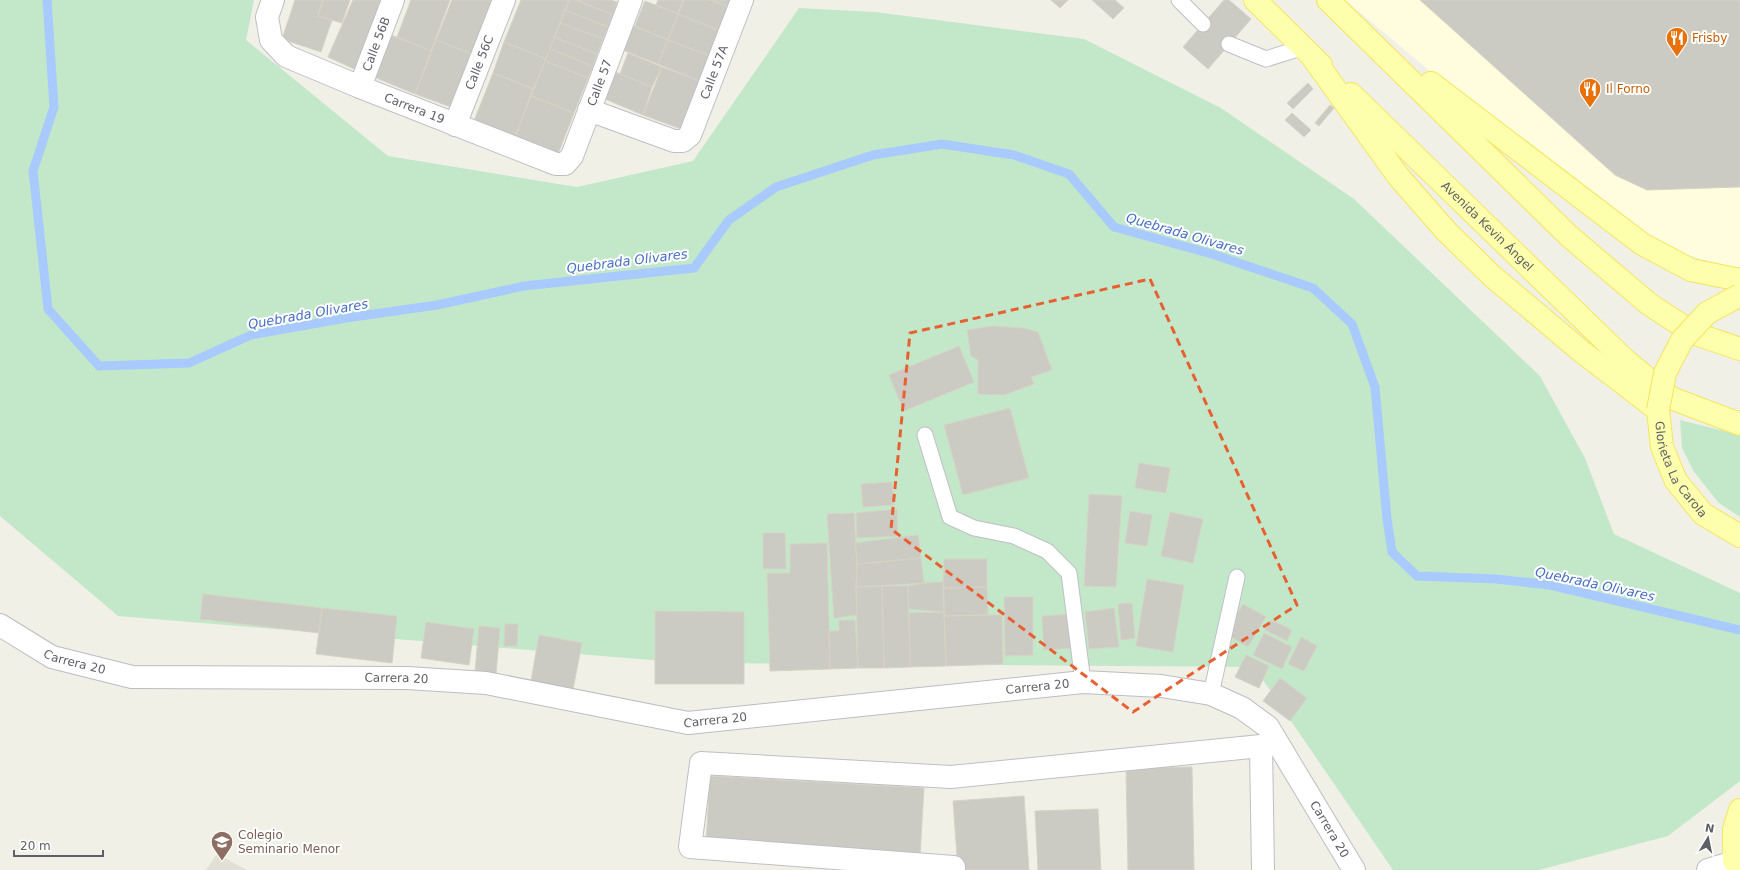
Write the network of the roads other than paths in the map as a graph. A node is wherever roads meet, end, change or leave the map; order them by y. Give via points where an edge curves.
1 (273, 0) edge
2 (393, 0) edge
3 (504, 0) edge
4 (631, 0) edge
5 (742, 0) edge
6 (1179, 0) edge
7 (1255, 0) edge
8 (1328, 0) edge
9 (1352, 22) junction
10 (1203, 24) dead end
11 (1229, 44) dead end
12 (1308, 51) junction
13 (360, 88) junction
14 (589, 110) junction
15 (455, 125) junction
16 (565, 164) joint
17 (1740, 280) edge
18 (1740, 295) edge
19 (1740, 349) edge
20 (1658, 410) junction
21 (1740, 424) edge
22 (925, 435) dead end
23 (1740, 536) edge
24 (1237, 577) dead end
25 (0, 626) edge
26 (1083, 682) junction
27 (1211, 694) junction
28 (1740, 810) edge
29 (1737, 861) edge
30 (954, 870) edge
31 (1263, 870) edge
32 (1354, 870) edge
33 (1708, 870) edge

1 - 13 street, Carrera 19 via 267,17 271,40 286,56
2 - 13 street, Calle 56B
3 - 15 street, Calle 56C
4 - 14 street, Calle 57
5 - 14 street, Calle 57A via 690,135 683,141 674,141
6 - 10 lane
7 - 12 main road, Avenida Kevin Ángel
8 - 9 main road
9 - 17 main road via 1642,244 1691,270
9 - 19 main road via 1569,236 1649,304 1693,333
11 - 12 lane via 1266,59
12 - 20 main road via 1398,176 1446,231 1492,276 1581,351
12 - 21 main road, Avenida Kevin Ángel via 1625,360 1671,398
13 - 15 street, Carrera 19
14 - 16 street, Calle 57 via 572,156
15 - 16 street, Carrera 19 via 556,164
18 - 20 main road, Glorieta La Carola, bridge via 1707,313 1682,340 1665,373
20 - 23 main road, Glorieta La Carola via 1662,447 1676,481 1703,514
22 - 26 lane via 950,517 974,528 1014,536 1047,551 1069,573
24 - 27 lane
25 - 26 street, Carrera 20 via 52,656 132,677 407,678 486,683 688,723
26 - 27 street, Carrera 20 via 1161,686
27 - 32 street, Carrera 20 via 1242,708 1268,727
28 - 29 main road via 1734,829
29 - 33 street
30 - 31 street via 954,867 690,848 701,763 951,777 1261,746

